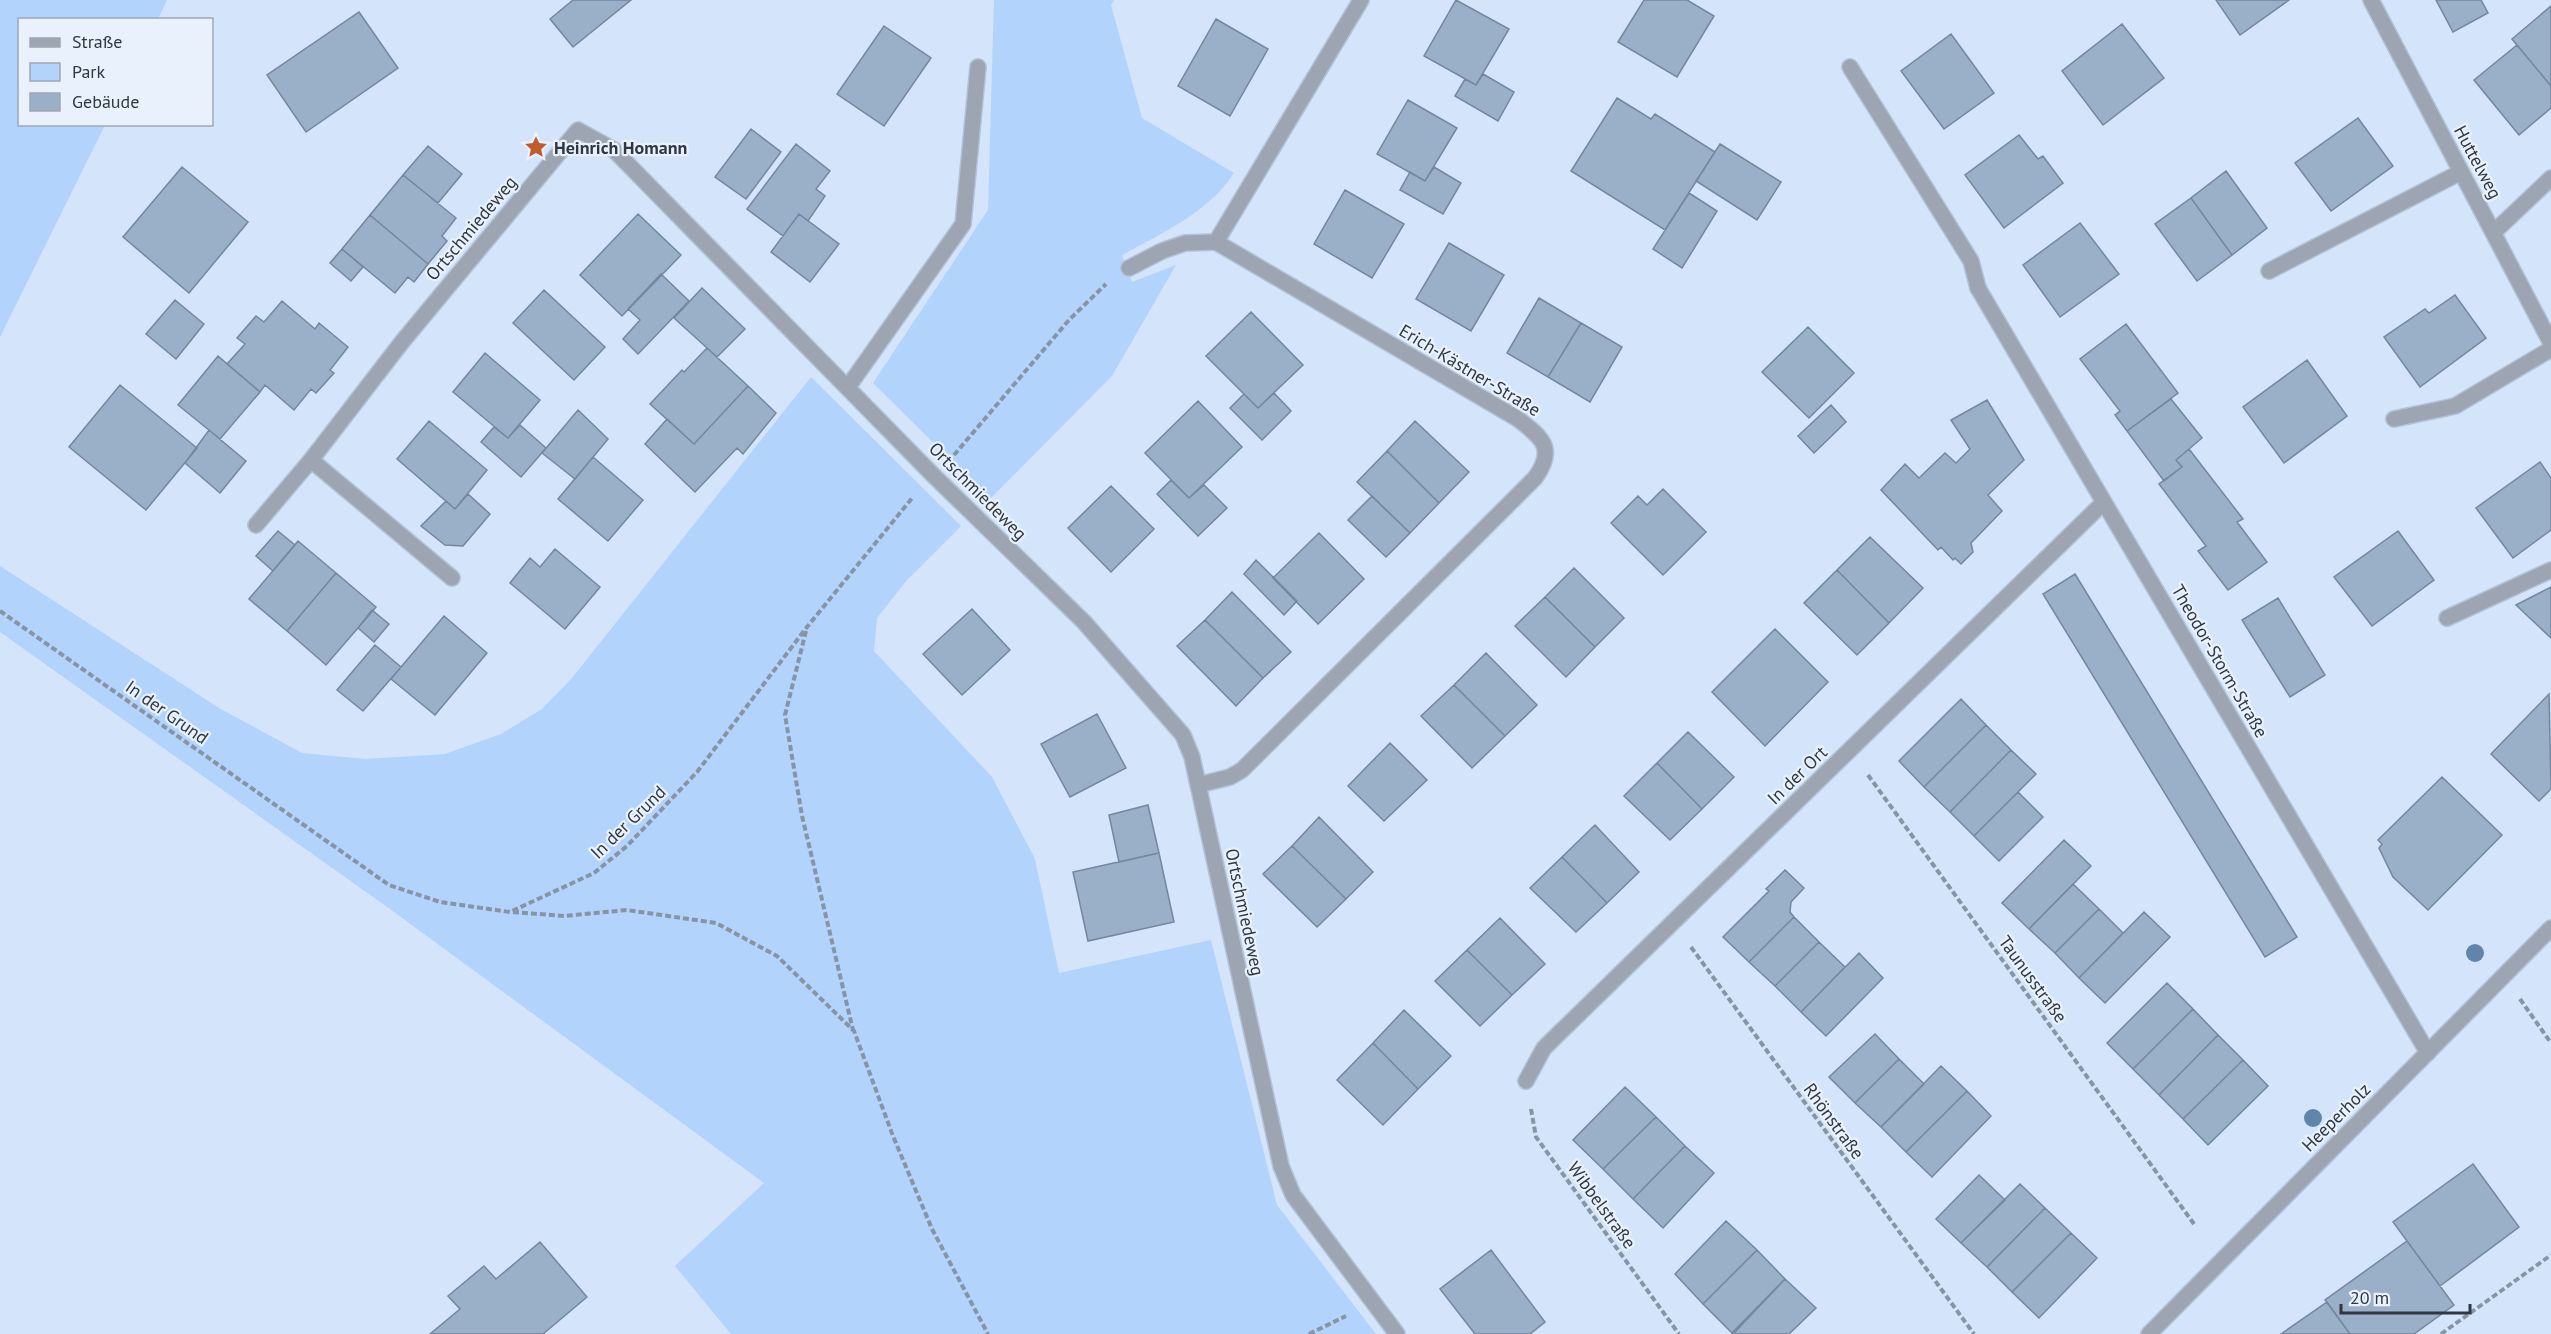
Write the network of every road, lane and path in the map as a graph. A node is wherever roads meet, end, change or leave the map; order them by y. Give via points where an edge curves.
1 (1361, 0) edge
2 (2371, 0) edge
3 (978, 67) dead end
4 (1850, 67) dead end
5 (2461, 172) junction
6 (2551, 178) edge
7 (2493, 233) junction
8 (1216, 243) junction
9 (1129, 268) joint
10 (2269, 271) dead end
11 (2551, 343) edge
12 (2551, 349) edge
13 (848, 387) junction
14 (2394, 419) dead end
15 (311, 460) junction
16 (933, 475) junction
17 (2104, 502) junction
18 (256, 525) dead end
19 (2551, 570) edge
20 (452, 578) dead end
21 (0, 611) edge
22 (2447, 618) dead end
23 (807, 627) junction
24 (1850, 750) junction
25 (1198, 785) junction
26 (510, 912) junction
27 (1674, 923) junction
28 (2551, 928) edge
29 (2504, 976) junction
30 (854, 1031) junction
31 (2551, 1043) edge
32 (2428, 1053) junction
33 (1526, 1081) joint
34 (2194, 1224) dead end
35 (2551, 1255) edge
36 (1370, 1299) junction
37 (988, 1334) edge
38 (1309, 1334) edge
39 (1397, 1334) edge
40 (1679, 1334) edge
41 (1974, 1334) edge
42 (2149, 1334) edge
43 (2441, 1334) edge

1 - 8 street
2 - 5 street, Huttelweg
3 - 13 street via 963,224
4 - 17 street, Theodor-Storm-Straße via 1971,261 1978,288
5 - 7 street, Huttelweg
5 - 10 street
6 - 7 street
7 - 11 street, Huttelweg
8 - 9 street via 1185,243
8 - 25 street, Erich-Kästner-Straße via 1518,419 1543,441 1546,453 1544,466 1535,478 1242,770
9 - 16 path, In der Grund via 1068,320
12 - 14 street via 2455,406
13 - 15 street, Ortschmiedeweg via 614,150 578,130 402,342
13 - 16 street, Ortschmiedeweg
15 - 18 street, Ortschmiedeweg
15 - 20 street
16 - 23 path, In der Grund
16 - 25 street, Ortschmiedeweg via 1083,622 1183,735
17 - 24 street, In der Ort
17 - 32 street, Theodor-Storm-Straße
19 - 22 street
21 - 26 path, In der Grund via 389,885 440,902
23 - 26 path, In der Grund via 697,772 627,846 594,873
23 - 30 path via 784,715 802,816
24 - 27 street, In der Ort
24 - 34 path, Taunusstraße
25 - 36 street, Ortschmiedeweg via 1281,1166 1293,1195
26 - 30 path via 564,916 627,910 717,923 777,956
27 - 33 street, In der Ort via 1544,1048
27 - 41 path, Rhönstraße
28 - 29 street, Heeperholz
29 - 31 path
29 - 32 street, Heeperholz
30 - 37 path via 932,1229
32 - 42 street, Heeperholz
33 - 40 path, Wibbelstraße via 1536,1137
35 - 43 path
36 - 38 path via 1349,1315
36 - 39 street, Ortschmiedeweg

